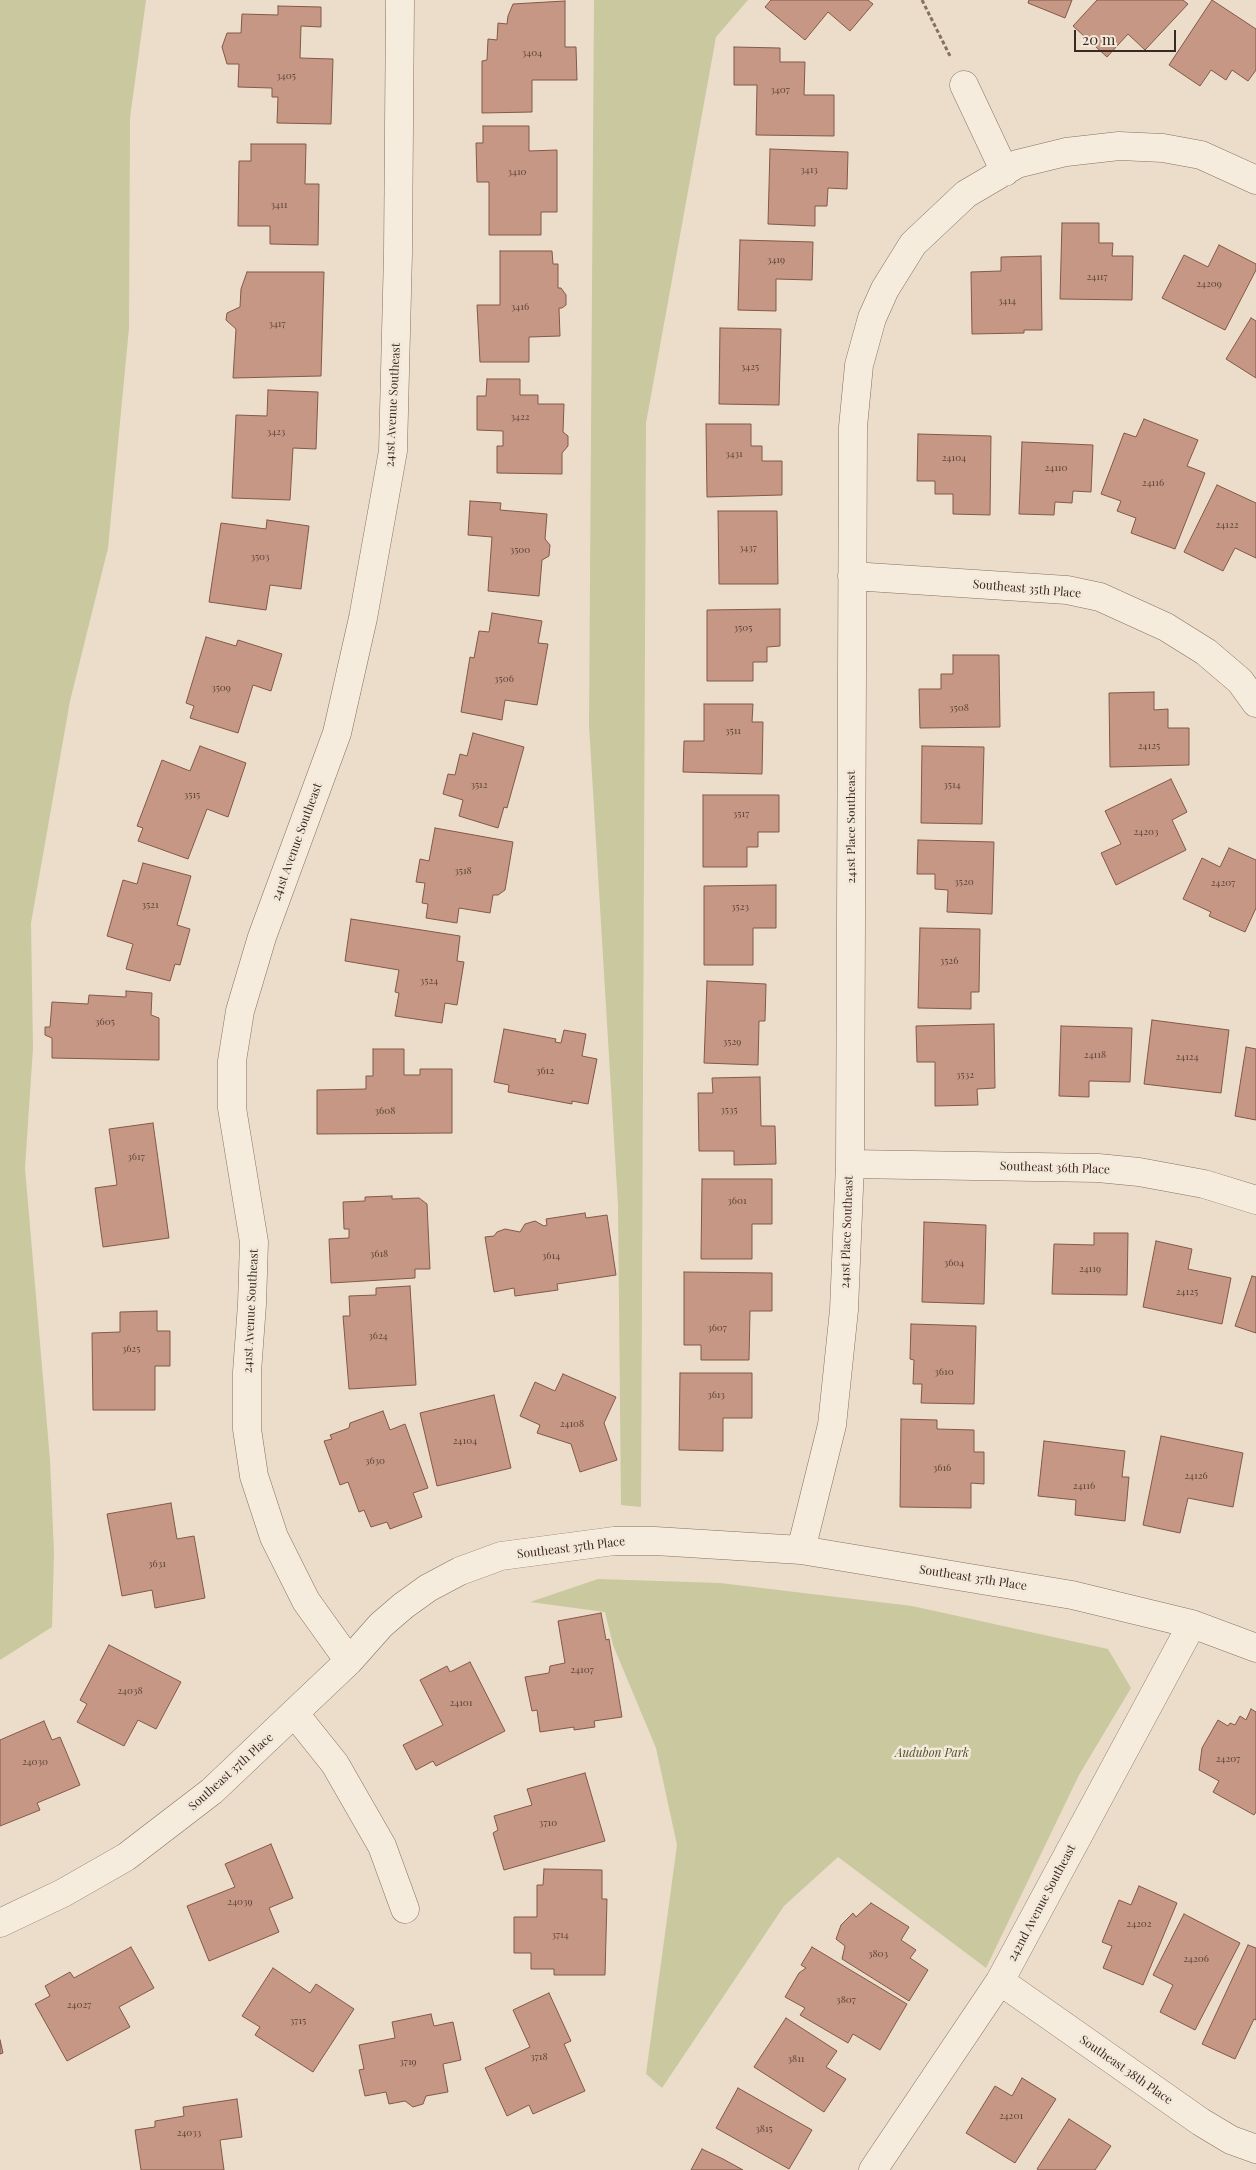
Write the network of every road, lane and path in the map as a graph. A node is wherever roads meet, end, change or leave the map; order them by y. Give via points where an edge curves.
1 (400, 0) edge
2 (922, 0) edge
3 (964, 85) joint
4 (1011, 168) junction
5 (1256, 180) edge
6 (852, 576) junction
7 (1256, 702) edge
8 (850, 1164) junction
9 (1256, 1200) edge
10 (801, 1550) junction
11 (1192, 1624) junction
12 (1256, 1648) edge
13 (349, 1661) junction
14 (295, 1714) junction
15 (404, 1909) dead end
16 (0, 1924) edge
17 (1000, 1981) junction
18 (1256, 2149) edge
19 (873, 2170) edge

1 - 13 street, 241st Avenue Southeast via 393,451 363,618 337,733 262,937 240,1011 232,1062 232,1108 254,1242 248,1372 248,1429 254,1476 274,1537 306,1601
2 - 3 path
3 - 4 street
4 - 5 street, 241st Place Southeast via 1066,152 1119,146 1163,148 1201,155
4 - 6 street, 241st Place Southeast via 966,194 913,244 872,318 859,365 853,427
6 - 7 street, Southeast 35th Place via 1057,589 1100,597 1166,627 1206,652 1240,681
6 - 8 street, 241st Place Southeast
8 - 9 street, Southeast 36th Place via 1098,1168 1204,1184
8 - 10 street, 241st Place Southeast via 844,1310 832,1425
10 - 11 street, Southeast 37th Place via 1072,1594
10 - 13 street, Southeast 37th Place via 614,1541 501,1556 460,1571 428,1588 381,1625
11 - 12 street, Southeast 37th Place
11 - 17 street, 242nd Avenue Southeast
13 - 14 street, Southeast 37th Place
14 - 15 street via 335,1764 382,1846
14 - 16 street, Southeast 37th Place via 212,1791 126,1857 64,1893
17 - 18 street, Southeast 38th Place via 1201,2122 1231,2140
17 - 19 street, 242nd Avenue Southeast

